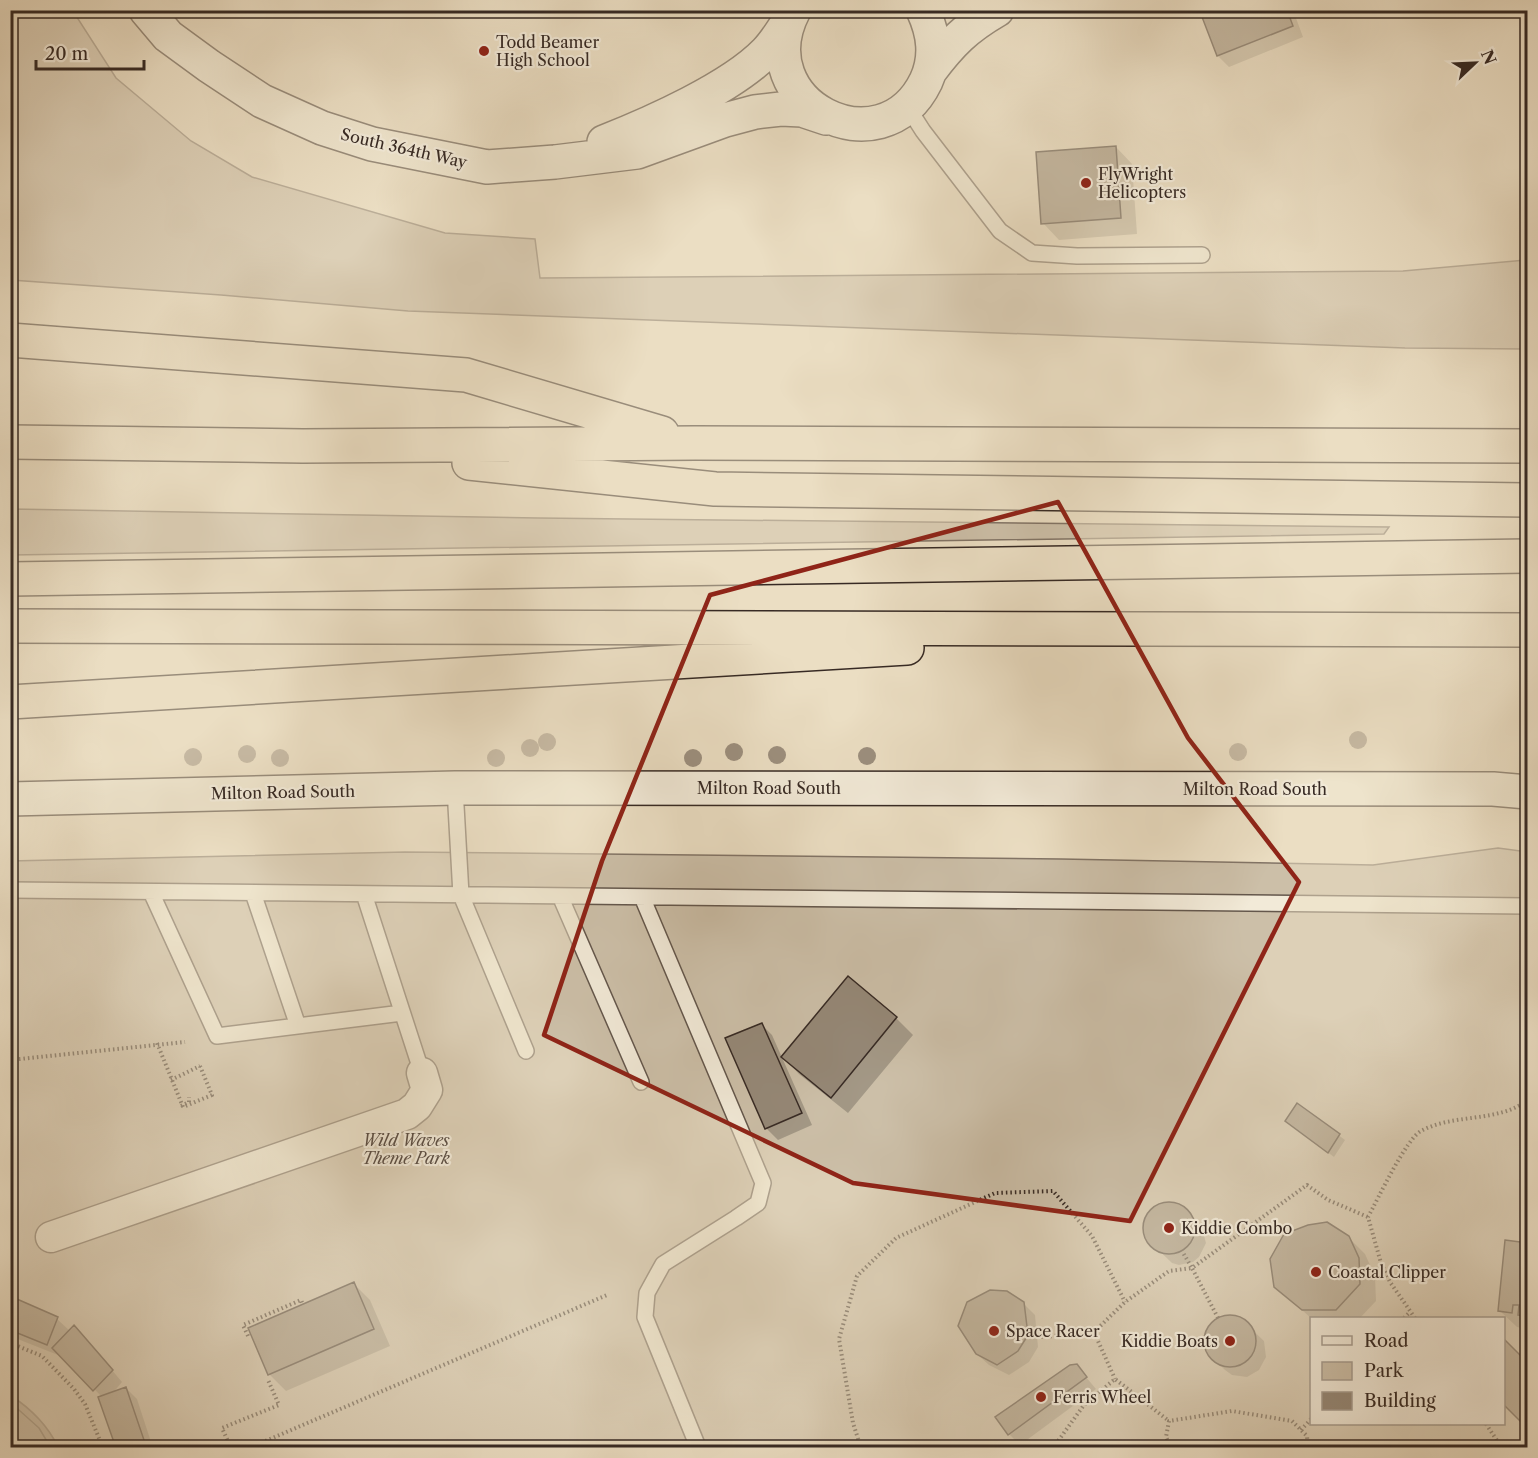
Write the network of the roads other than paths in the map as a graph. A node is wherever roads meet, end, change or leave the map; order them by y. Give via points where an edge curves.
1 (146, 10) edge
2 (922, 10) edge
3 (997, 10) edge
4 (790, 18) edge
5 (930, 71) junction
6 (907, 106) junction
7 (826, 118) junction
8 (555, 162) junction
9 (1202, 255) dead end
10 (10, 340) edge
11 (10, 442) edge
12 (695, 443) junction
13 (303, 446) junction
14 (1527, 446) edge
15 (1527, 500) edge
16 (1527, 556) edge
17 (10, 579) edge
18 (10, 626) edge
19 (1233, 629) junction
20 (1527, 630) edge
21 (10, 702) edge
22 (454, 788) junction
23 (1527, 792) edge
24 (10, 799) edge
25 (10, 890) edge
26 (151, 892) junction
27 (253, 893) junction
28 (364, 894) junction
29 (461, 895) junction
30 (560, 896) junction
31 (642, 897) junction
32 (1527, 906) edge
33 (402, 1013) junction
34 (298, 1026) junction
35 (526, 1051) dead end
36 (422, 1072) joint
37 (641, 1082) dead end
38 (51, 1237) dead end
39 (698, 1447) edge

1 - 8 street, South 364th Way via 168,36 209,66 262,101 322,128 372,144 487,167
2 - 5 street via 934,49
3 - 5 street via 951,43
4 - 7 street via 783,52 789,79 804,102
4 - 8 street, South 364th Way via 767,51 708,93
5 - 6 street
6 - 7 street, South 364th Way via 889,118 869,124
6 - 9 lane via 1000,231 1032,253
7 - 8 street, South 364th Way via 802,110 754,112 637,152
10 - 12 highway via 466,375
11 - 13 highway
12 - 13 highway
12 - 14 highway
13 - 15 highway via 715,489
16 - 17 highway
18 - 19 highway
19 - 20 highway
19 - 21 highway
22 - 23 street, Milton Road South
22 - 24 street, Milton Road South
22 - 29 lane
25 - 26 lane
26 - 27 lane
26 - 34 lane via 217,1036
27 - 28 lane
27 - 34 lane
28 - 29 lane
28 - 33 lane
29 - 30 lane
29 - 35 lane
30 - 31 lane
30 - 37 lane
31 - 32 lane
31 - 39 lane via 763,1183 758,1203 663,1263 647,1293 645,1317
33 - 34 lane
33 - 36 lane
36 - 38 street via 427,1090 407,1114

